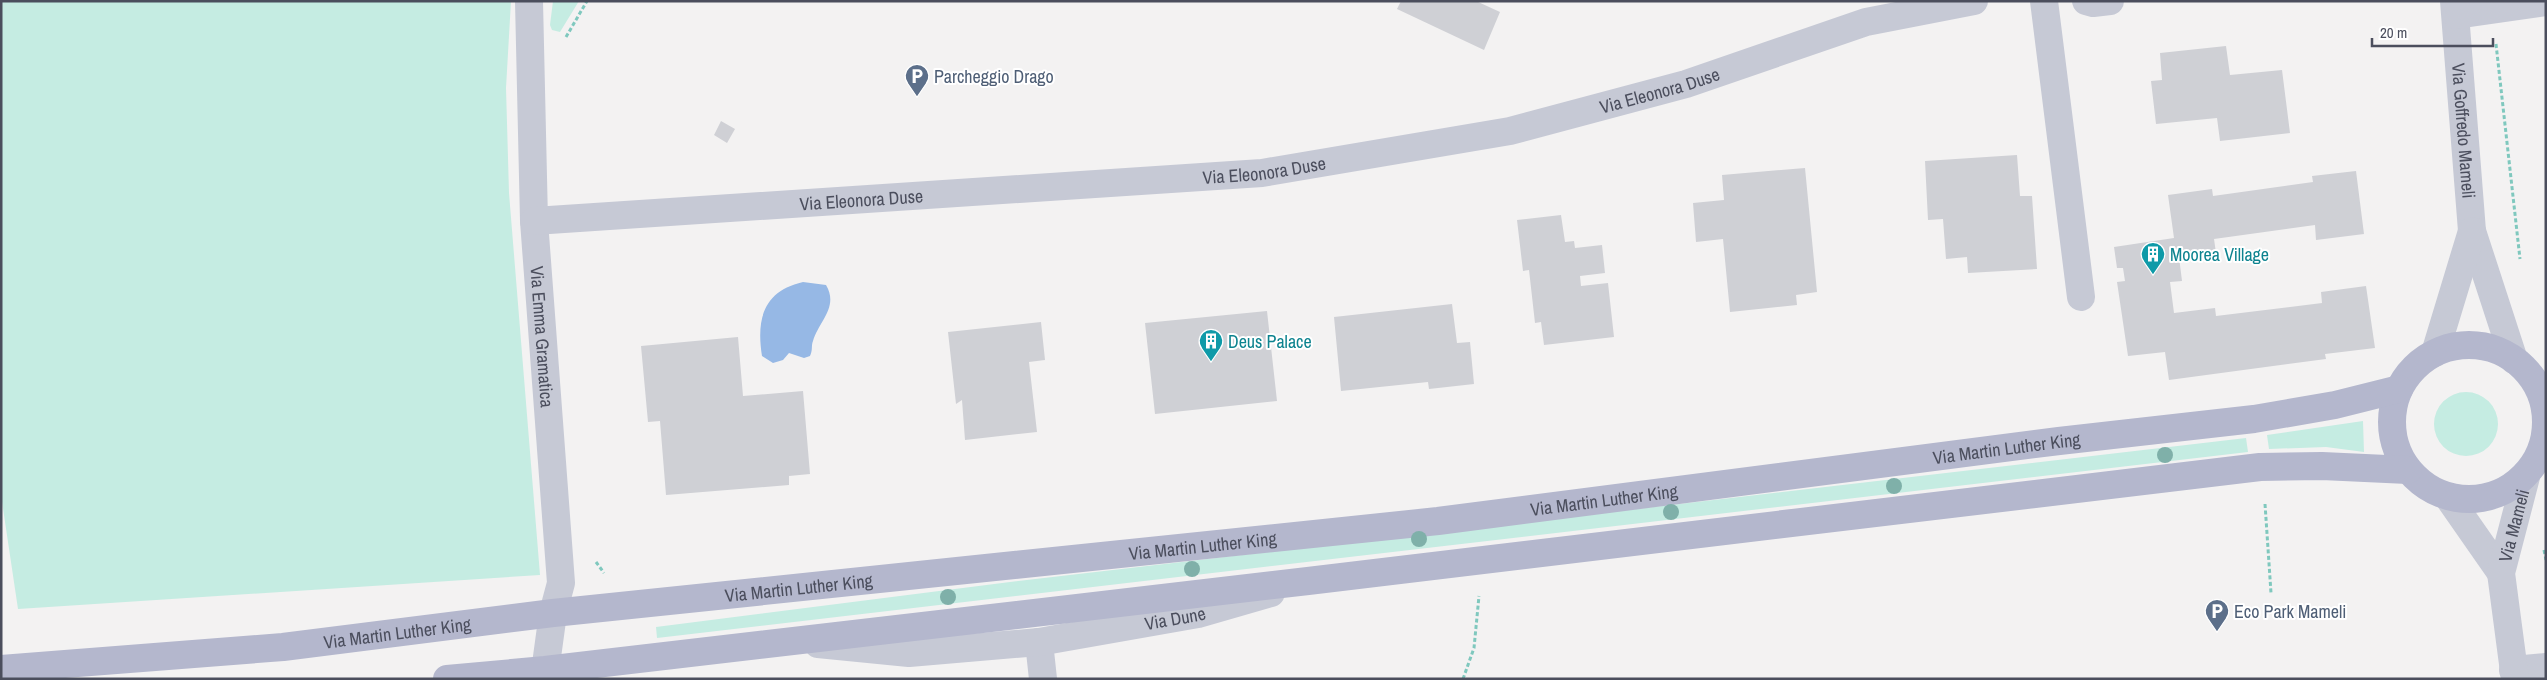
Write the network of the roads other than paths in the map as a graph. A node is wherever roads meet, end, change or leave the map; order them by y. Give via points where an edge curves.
1 (529, 1) edge
2 (1974, 1) edge
3 (2044, 1) edge
4 (2086, 1) edge
5 (2110, 1) edge
6 (2546, 2) edge
7 (2455, 8) edge
8 (534, 221) junction
9 (2472, 231) junction
10 (2081, 297) dead end
11 (2435, 353) junction
12 (2530, 371) edge
13 (2399, 389) junction
14 (2538, 458) edge
15 (2408, 470) junction
16 (2448, 497) junction
17 (2501, 574) junction
18 (1308, 582) junction
19 (552, 613) junction
20 (788, 641) junction
21 (1039, 642) junction
22 (2546, 667) edge
23 (1, 669) edge
24 (544, 674) edge
25 (2514, 675) edge
26 (447, 679) edge
27 (1043, 679) edge

1 - 8 street, Via Emma Gramatica
2 - 8 street, Via Eleonora Duse via 1866,22 1686,84 1510,132 1262,173
3 - 10 street
4 - 5 street
6 - 7 street via 2492,10
7 - 9 street, Via Goffredo Mameli
8 - 19 street, Via Emma Gramatica via 561,583
9 - 11 street, Via Goffredo Mameli
9 - 12 street, Via Goffredo Mameli
11 - 12 main road via 2458,346 2484,347
11 - 13 main road via 2414,368
12 - 14 main road via 2544,406 2546,429
13 - 15 main road via 2392,432
13 - 19 main road, Via Martin Luther King via 2336,405 2254,419 1438,521
14 - 16 main road via 2511,487 2491,496 2470,499
14 - 17 street, Via Mameli via 2516,508
15 - 16 main road via 2426,486
15 - 18 main road via 2260,467
16 - 17 street, Via Mameli
17 - 25 street
18 - 20 main road
18 - 21 street, Via Dune via 1198,614
19 - 23 main road, Via Martin Luther King via 283,647
19 - 24 street, Via Emma Gramatica
20 - 21 street, Via Dune via 909,653
20 - 24 main road
21 - 27 street
22 - 25 street
24 - 26 main road

